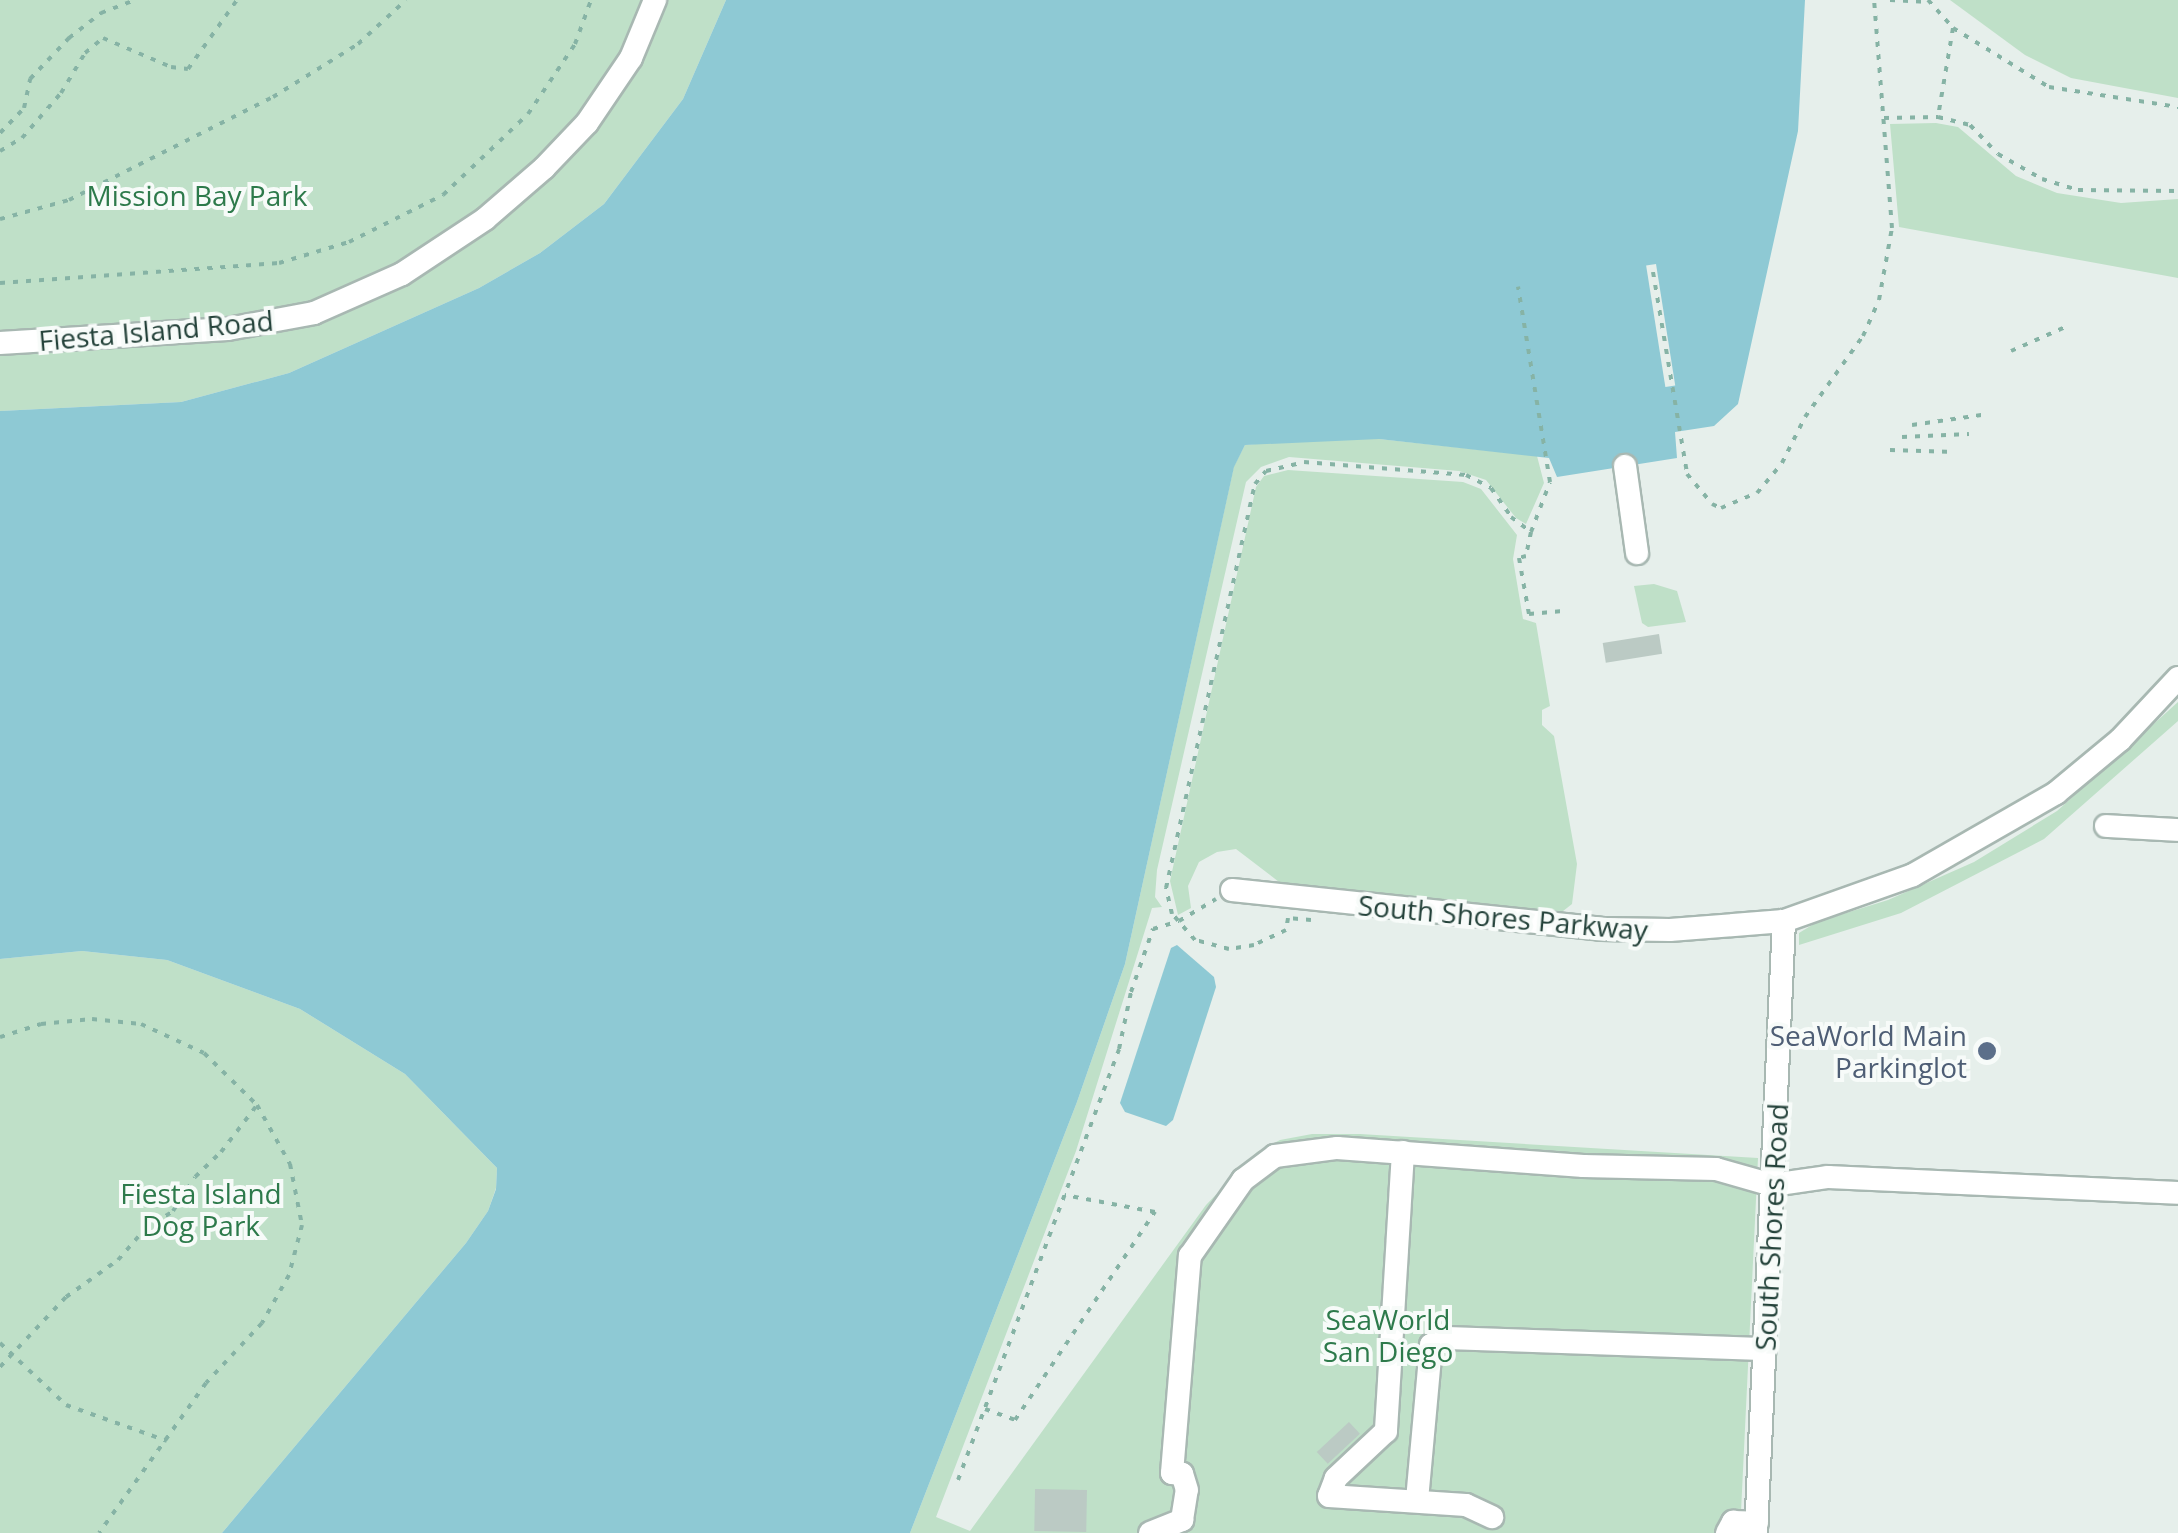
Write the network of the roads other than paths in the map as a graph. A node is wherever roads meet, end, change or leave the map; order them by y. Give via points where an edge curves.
1 (655, 0) edge
2 (0, 343) edge
3 (1625, 466) dead end
4 (1638, 553) dead end
5 (2178, 678) edge
6 (2106, 826) dead end
7 (2178, 830) edge
8 (1232, 890) road end
9 (1784, 921) junction
10 (1403, 1152) junction
11 (1772, 1186) junction
12 (2178, 1193) edge
13 (1765, 1349) junction
14 (1417, 1500) junction
15 (1492, 1517) dead end
16 (1756, 1528) edge
17 (1150, 1533) edge
18 (1726, 1533) edge

1 - 2 street, Fiesta Island Road via 630,58 587,123 485,218 402,274 314,313 228,328
3 - 4 street
5 - 9 street, South Shores Parkway via 2120,740 2056,793 1913,875
6 - 7 street
8 - 9 street, South Shores Parkway via 1600,929
9 - 11 street, South Shores Road
10 - 11 street via 1716,1168
10 - 14 street via 1386,1432 1336,1478 1329,1496
10 - 17 street via 1337,1148 1276,1156 1243,1180 1212,1220 1190,1256 1172,1473 1182,1474 1187,1490 1182,1520
11 - 12 street via 1828,1177
11 - 13 street, South Shores Road
13 - 14 street via 1444,1338 1431,1345
13 - 16 street, South Shores Road
14 - 15 street
16 - 18 street via 1733,1522

